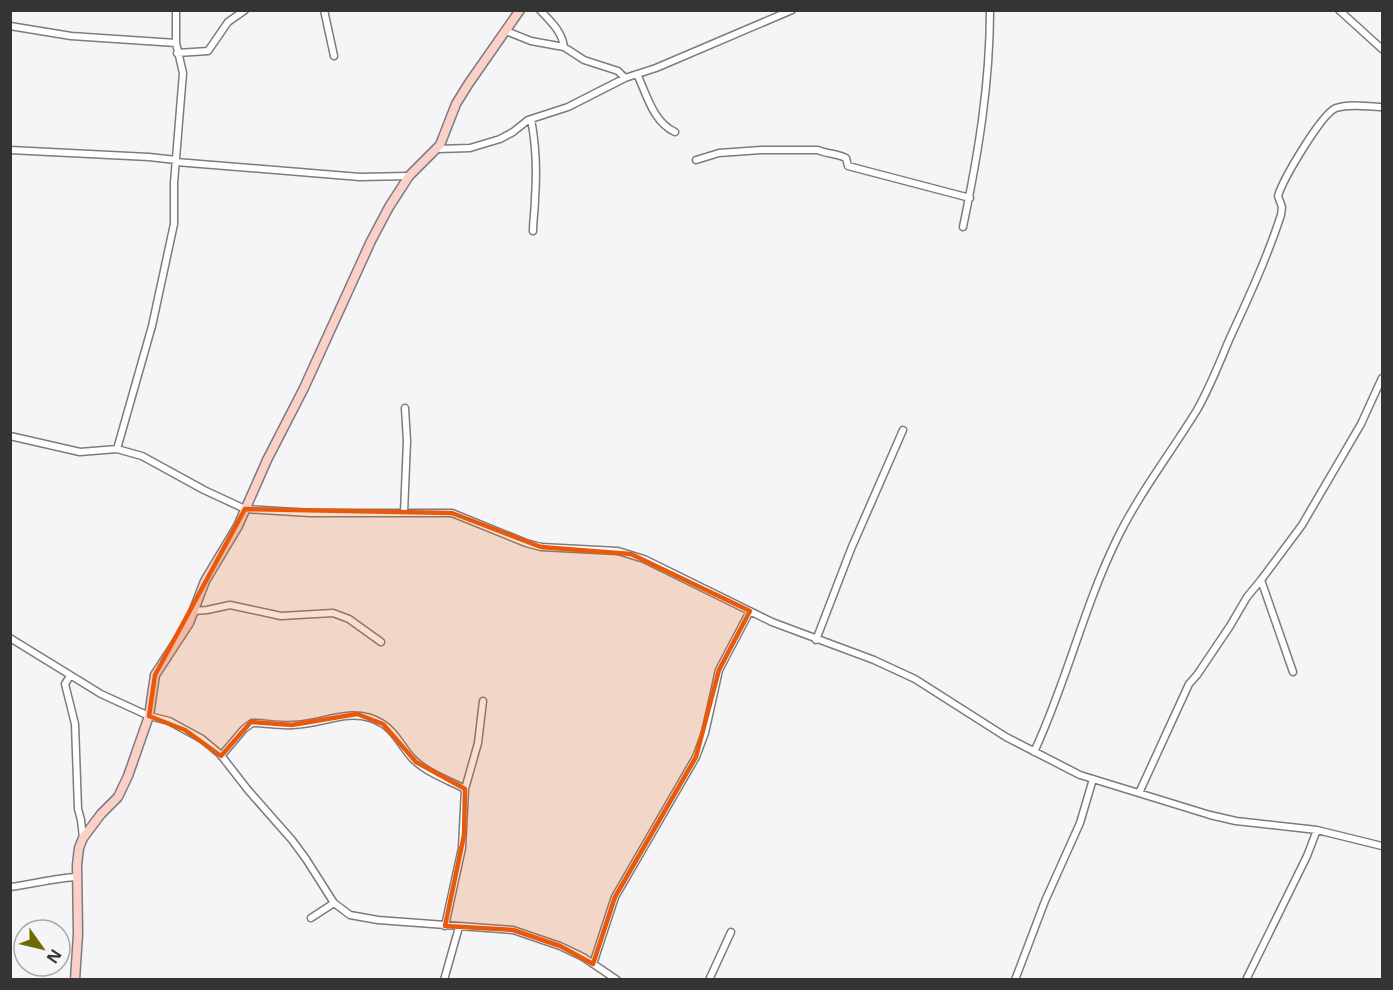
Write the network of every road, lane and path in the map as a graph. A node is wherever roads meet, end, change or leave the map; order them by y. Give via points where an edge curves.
1 (176, 10) edge
2 (245, 10) edge
3 (324, 10) edge
4 (519, 10) edge
5 (540, 10) edge
6 (792, 10) edge
7 (990, 10) edge
8 (1339, 10) edge
9 (10, 26) edge
10 (506, 31) junction
11 (176, 43) junction
12 (564, 47) junction
13 (1383, 49) edge
14 (177, 53) junction
15 (334, 56) dead end
16 (637, 74) junction
17 (625, 78) junction
18 (1383, 107) edge
19 (531, 119) junction
20 (675, 132) dead end
21 (437, 149) junction
22 (10, 150) edge
23 (696, 160) dead end
24 (176, 161) junction
25 (409, 176) junction
26 (970, 198) junction
27 (963, 227) dead end
28 (533, 231) dead end
29 (1383, 378) edge
30 (405, 408) dead end
31 (903, 430) dead end
32 (10, 436) edge
33 (117, 449) junction
34 (245, 509) junction
35 (404, 513) junction
36 (1261, 580) junction
37 (194, 611) junction
38 (750, 611) junction
39 (10, 638) edge
40 (816, 640) junction
41 (381, 642) dead end
42 (1293, 672) dead end
43 (70, 676) junction
44 (483, 701) dead end
45 (149, 716) junction
46 (1034, 752) junction
47 (222, 756) junction
48 (1093, 779) junction
49 (465, 789) junction
50 (1139, 793) junction
51 (1317, 830) junction
52 (83, 838) junction
53 (1383, 846) edge
54 (77, 877) junction
55 (10, 886) edge
56 (334, 903) junction
57 (310, 918) dead end
58 (445, 926) junction
59 (459, 927) junction
60 (731, 932) dead end
61 (593, 964) junction
62 (75, 980) edge
63 (444, 980) edge
64 (617, 980) edge
65 (709, 980) edge
66 (1015, 980) edge
67 (1246, 980) edge

1 - 11 street
2 - 14 street via 228,22 208,51
3 - 15 street
4 - 10 street
5 - 12 street via 555,25
6 - 16 street
7 - 26 street via 982,132
8 - 13 street
9 - 11 street via 71,36
10 - 12 street
10 - 21 street via 456,104
11 - 14 street
12 - 17 street via 584,60 618,71
14 - 24 street via 183,73
16 - 17 street
16 - 20 street via 659,120
17 - 19 street via 568,107
18 - 46 street via 1332,110 1286,179 1278,196 1281,214 1242,314 1196,411 1142,493 1116,542
19 - 21 street via 507,136 486,144
19 - 28 street via 536,147
21 - 25 street
22 - 24 street
23 - 26 street via 719,153 818,150 846,158 848,166
24 - 25 street via 360,177
24 - 33 street via 174,224 166,264
25 - 34 street via 371,241
26 - 27 street
29 - 36 street via 1330,480
30 - 35 street
31 - 40 street
32 - 33 street via 80,452
33 - 34 street via 151,460
34 - 35 street
34 - 37 street via 205,580
35 - 38 street via 452,513 541,547 631,554
36 - 42 street
36 - 50 street via 1189,684
37 - 41 street via 230,605 281,616 333,613 349,619
37 - 45 street via 155,675
38 - 40 street
38 - 61 street via 719,670 696,757 615,897
39 - 43 street
40 - 46 street via 915,679
43 - 45 street
43 - 52 street via 65,684 75,724
44 - 49 street via 478,742
45 - 47 street via 169,721 202,739
45 - 52 street via 118,797
46 - 48 street
47 - 49 street via 252,723 312,724 357,714 383,724 416,762
47 - 56 street via 306,858
48 - 50 street
48 - 66 street via 1080,823
49 - 58 street via 464,835
50 - 51 street via 1229,819
51 - 53 street
51 - 67 street
52 - 54 street
54 - 55 street
54 - 62 street
56 - 57 street
56 - 58 street via 355,917
58 - 59 street
59 - 61 street via 513,930 560,946
59 - 63 street
60 - 65 street
61 - 64 street

